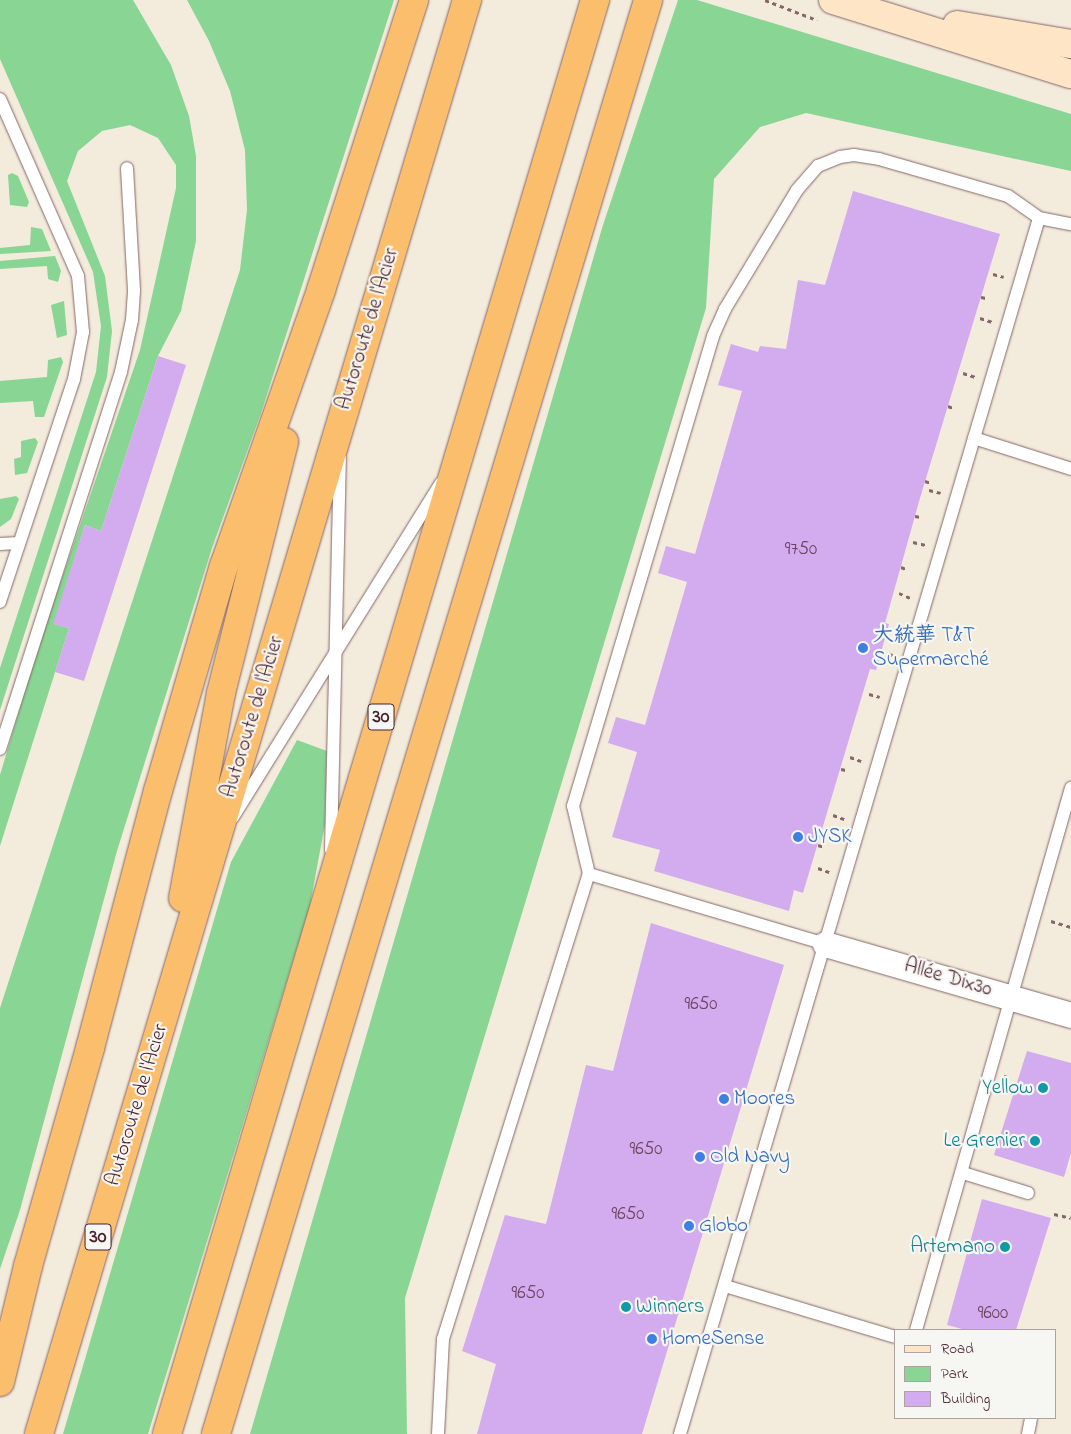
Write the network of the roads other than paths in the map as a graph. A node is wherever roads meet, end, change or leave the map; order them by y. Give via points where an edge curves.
1 (414, 0) edge
2 (467, 0) edge
3 (595, 0) edge
4 (648, 0) edge
5 (833, 0) edge
6 (872, 12) junction
7 (1071, 44) edge
8 (1071, 74) edge
9 (0, 99) edge
10 (127, 168) dead end
11 (1039, 218) junction
12 (1071, 224) edge
13 (321, 290) junction
14 (342, 416) junction
15 (974, 438) junction
16 (460, 452) junction
17 (1071, 469) edge
18 (19, 543) junction
19 (0, 544) edge
20 (0, 602) edge
21 (336, 654) junction
22 (0, 749) edge
23 (1071, 788) edge
24 (213, 851) junction
25 (588, 874) junction
26 (330, 888) junction
27 (825, 944) junction
28 (1012, 996) junction
29 (1071, 1015) edge
30 (156, 1040) junction
31 (963, 1173) junction
32 (1028, 1193) dead end
33 (28, 1266) junction
34 (724, 1286) junction
35 (916, 1329) edge
36 (0, 1334) edge
37 (894, 1337) edge
38 (0, 1382) edge
39 (1031, 1419) edge
40 (39, 1434) edge
41 (167, 1434) edge
42 (216, 1434) edge
43 (438, 1434) edge
44 (680, 1434) edge
45 (1028, 1434) edge

1 - 13 highway
2 - 14 highway, Autoroute de l'Acier / 30
3 - 16 highway, 30
4 - 42 highway
5 - 6 main road
6 - 7 main road
6 - 8 main road
9 - 18 lane via 69,252 78,276 83,313 82,347 74,379
10 - 22 lane via 134,290 123,363
11 - 12 lane
11 - 15 lane
11 - 25 lane via 1008,196 862,156 840,157 818,166 797,190 725,309 710,345 574,806
13 - 30 highway via 221,693
13 - 33 highway via 224,566 158,791
14 - 21 lane
14 - 24 highway, Autoroute de l'Acier / 30
15 - 17 lane
15 - 27 lane
16 - 21 lane
16 - 26 highway, 30
18 - 19 lane
18 - 20 lane
21 - 24 lane
21 - 26 lane
23 - 28 lane
24 - 30 highway, Autoroute de l'Acier / 30
25 - 27 lane
25 - 43 lane via 443,1339
26 - 41 highway, 30
27 - 28 street, Allée Dix30
27 - 34 lane
28 - 29 street, Allée Dix30
28 - 31 lane
30 - 40 highway, Autoroute de l'Acier / 30
31 - 32 lane
31 - 35 lane
33 - 36 highway
33 - 38 highway
34 - 37 lane
34 - 44 lane
39 - 45 lane

